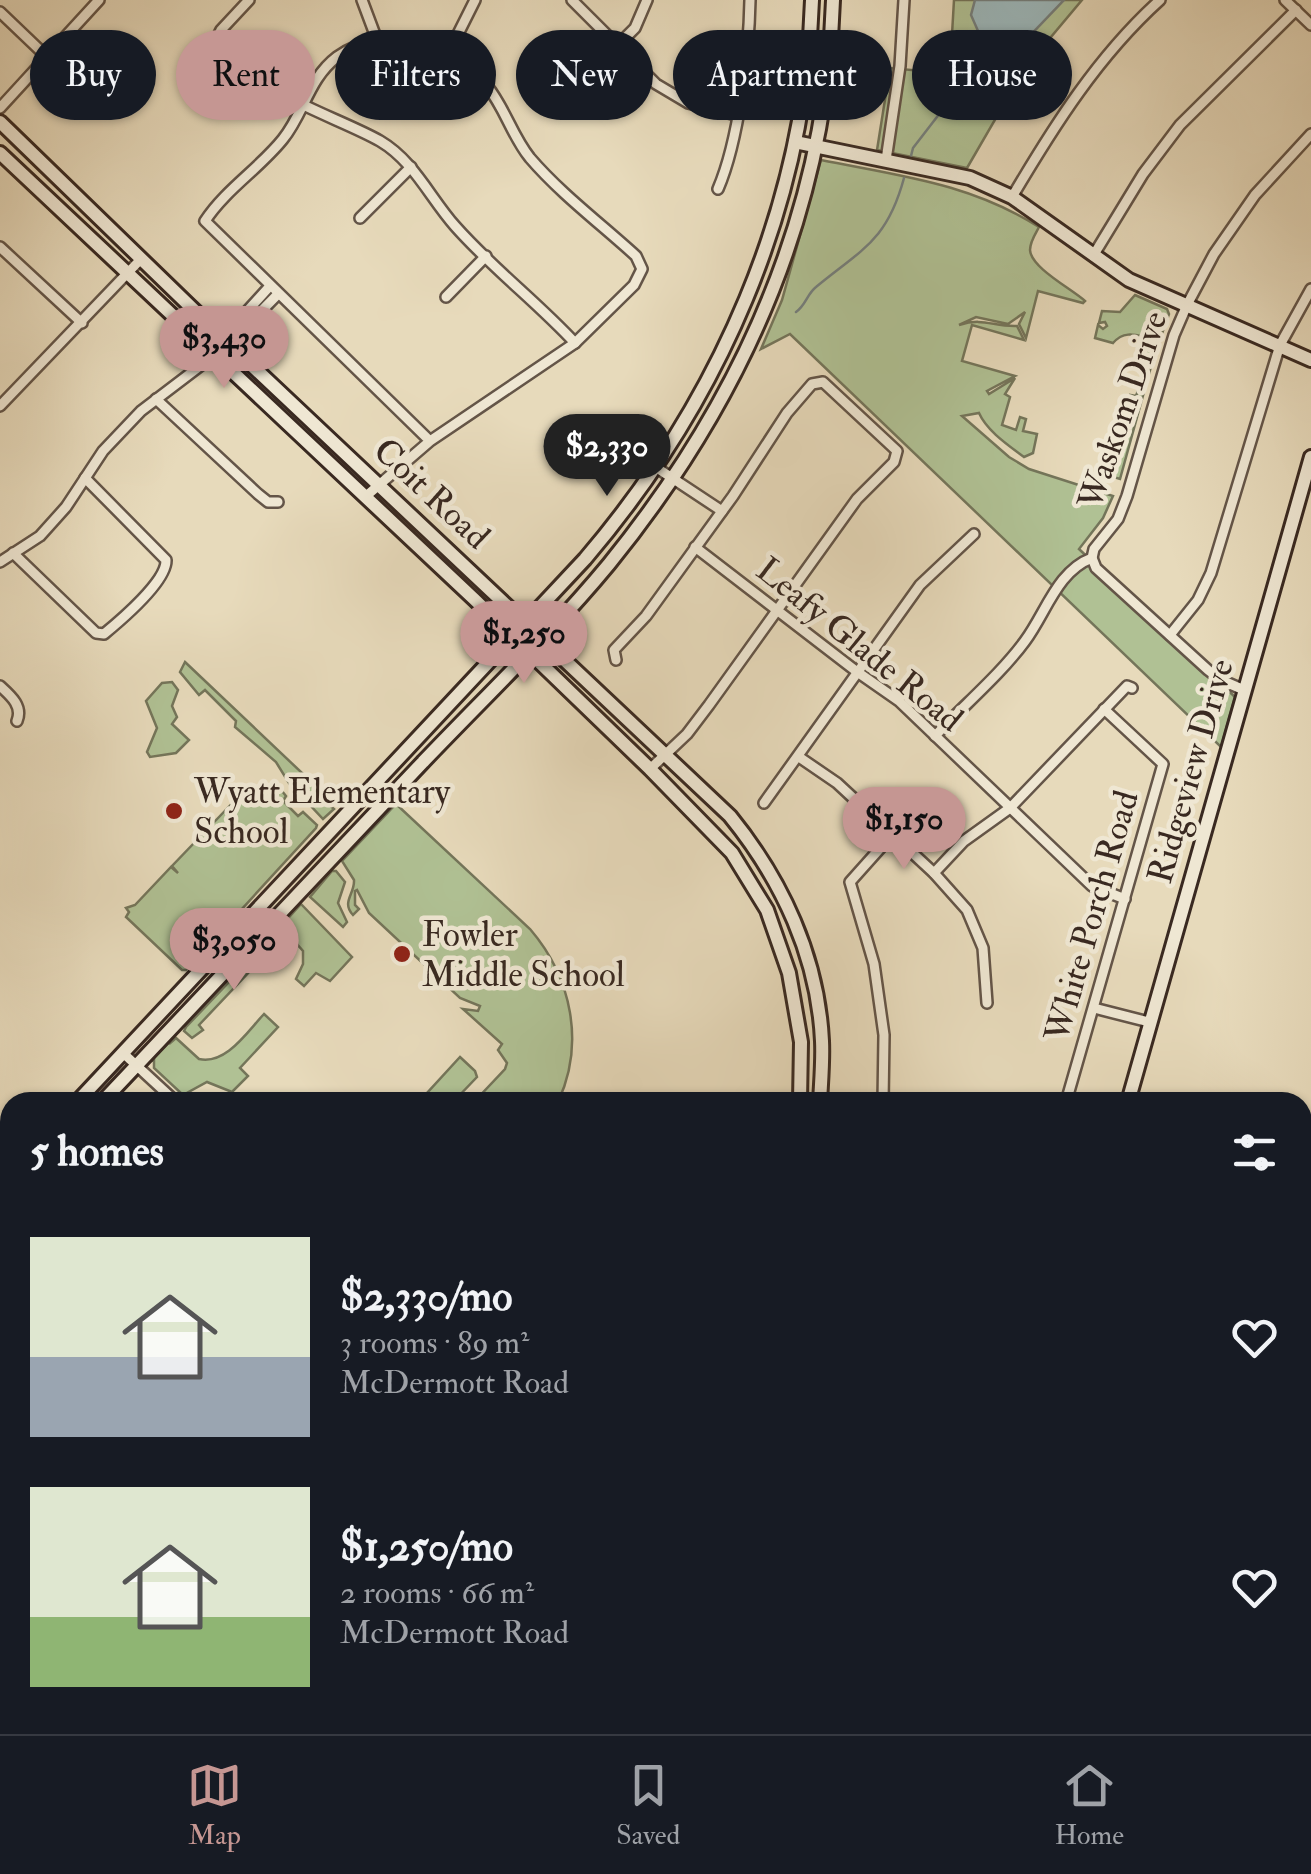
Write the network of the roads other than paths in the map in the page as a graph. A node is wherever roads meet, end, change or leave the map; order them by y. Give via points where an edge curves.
1 (99, 0) edge
2 (249, 0) edge
3 (362, 0) edge
4 (475, 0) edge
5 (572, 0) edge
6 (647, 0) edge
7 (750, 0) edge
8 (812, 0) edge
9 (833, 0) edge
10 (904, 0) edge
11 (1160, 0) edge
12 (1285, 0) edge
13 (1296, 10) junction
14 (0, 12) edge
15 (1311, 24) edge
16 (71, 30) edge
17 (223, 30) edge
18 (373, 30) edge
19 (460, 30) edge
20 (604, 30) edge
21 (633, 30) edge
22 (749, 30) edge
23 (30, 41) edge
24 (335, 60) edge
25 (30, 74) edge
26 (315, 83) edge
27 (496, 100) edge
28 (0, 108) edge
29 (315, 110) edge
30 (293, 120) edge
31 (735, 120) edge
32 (0, 122) edge
33 (1311, 134) edge
34 (795, 142) junction
35 (816, 146) junction
36 (0, 153) edge
37 (891, 161) junction
38 (411, 166) junction
39 (718, 189) dead end
40 (1012, 197) junction
41 (360, 218) dead end
42 (1, 250) edge
43 (486, 256) junction
44 (1094, 256) junction
45 (141, 259) junction
46 (129, 272) junction
47 (1311, 289) edge
48 (274, 290) junction
49 (446, 297) dead end
50 (1187, 305) junction
51 (82, 323) junction
52 (226, 340) junction
53 (575, 343) junction
54 (1280, 345) junction
55 (215, 352) junction
56 (1311, 360) edge
57 (156, 399) junction
58 (0, 406) edge
59 (430, 441) junction
60 (1311, 458) edge
61 (658, 468) junction
62 (85, 478) junction
63 (672, 478) junction
64 (380, 484) junction
65 (365, 496) junction
66 (278, 502) dead end
67 (722, 511) junction
68 (974, 534) dead end
69 (415, 544) junction
70 (695, 547) junction
71 (13, 553) junction
72 (453, 554) junction
73 (1092, 558) junction
74 (0, 562) edge
75 (776, 610) junction
76 (525, 623) junction
77 (1170, 635) junction
78 (512, 636) junction
79 (540, 638) junction
80 (528, 651) junction
81 (616, 660) dead end
82 (856, 672) junction
83 (0, 686) edge
84 (1132, 688) dead end
85 (1244, 690) junction
86 (1104, 709) junction
87 (17, 721) dead end
88 (934, 736) junction
89 (666, 755) junction
90 (799, 757) junction
91 (650, 769) junction
92 (384, 774) junction
93 (398, 788) junction
94 (764, 804) dead end
95 (1010, 808) junction
96 (892, 835) junction
97 (934, 872) junction
98 (287, 878) junction
99 (301, 892) junction
100 (1125, 899) junction
101 (987, 1003) dead end
102 (1094, 1008) junction
103 (1149, 1022) junction
104 (123, 1054) junction
105 (136, 1066) junction
106 (87, 1092) edge
107 (111, 1092) edge
108 (165, 1092) edge
109 (800, 1092) edge
110 (820, 1092) edge
111 (883, 1092) edge
112 (1069, 1092) edge
113 (1131, 1092) edge

1 - 16 street
2 - 17 street
3 - 18 street
4 - 19 street
5 - 20 street
6 - 21 street
7 - 22 street
8 - 34 main road
9 - 35 main road
10 - 37 street
11 - 40 street via 1098,66
12 - 13 street
13 - 15 street
13 - 44 street via 1180,125
14 - 23 street
24 - 26 street
25 - 28 street
27 - 53 street via 533,161 636,256 642,269 634,286
29 - 38 street via 387,144
30 - 48 street via 205,222
31 - 39 street
32 - 45 main road, Coit Road
33 - 50 street, Waskom Drive via 1254,195
34 - 35 main road
34 - 61 main road via 748,297
35 - 37 main road
35 - 63 main road via 768,307 736,375
36 - 46 main road, Coit Road
37 - 40 main road via 970,178
38 - 41 street
38 - 43 street via 456,228
40 - 44 main road
42 - 51 street
43 - 49 street
43 - 53 street
44 - 50 main road
45 - 46 street
45 - 52 main road, Coit Road
46 - 51 street
46 - 55 main road, Coit Road
47 - 54 street
48 - 52 street
48 - 59 street
50 - 54 main road
50 - 73 street, Waskom Drive via 1127,496
51 - 58 street
52 - 55 street
52 - 64 main road, Coit Road
53 - 59 street
54 - 56 main road
54 - 77 street via 1211,574
55 - 57 street
55 - 65 main road, Coit Road
57 - 62 street
57 - 66 street via 258,494
59 - 64 street
60 - 85 main road, Ridgeview Drive
61 - 63 street
61 - 76 main road
62 - 71 street via 40,536
62 - 71 street via 166,560 158,582 120,621 96,633
63 - 67 street
63 - 79 main road via 606,568
64 - 65 street
64 - 72 main road, Coit Road
65 - 69 main road, Coit Road
67 - 70 street
67 - 75 street via 812,384 823,382 897,452
68 - 82 street via 920,585
69 - 72 main road via 426,537 442,553
69 - 78 main road, Coit Road
70 - 75 street, Leafy Glade Road
70 - 81 street via 614,650
71 - 74 street
72 - 76 main road, Coit Road
73 - 77 street
73 - 88 street, Waskom Drive via 1070,572 1024,642
75 - 82 street, Leafy Glade Road
75 - 89 street
76 - 78 main road
76 - 79 main road, Coit Road
77 - 85 street via 1220,680
78 - 80 main road, Coit Road
78 - 92 main road
79 - 80 main road
79 - 89 main road, Coit Road
80 - 91 main road, Coit Road
80 - 93 main road
82 - 88 street, Leafy Glade Road
82 - 90 street
83 - 87 street via 18,704
84 - 86 street
85 - 103 main road, Ridgeview Drive
86 - 95 street
86 - 100 street, White Porch Road via 1163,764
88 - 95 street, Leafy Glade Road
89 - 91 street
89 - 110 main road, Coit Road via 762,856 790,914 811,960 822,1040
90 - 94 street
90 - 96 street
91 - 109 main road, Coit Road via 732,854 767,910 795,998
92 - 93 main road
92 - 98 main road
93 - 99 main road
95 - 97 street
95 - 100 street, Leafy Glade Road via 1092,886
96 - 97 street
96 - 111 street via 850,882 874,964
97 - 101 street via 967,910 983,948
98 - 99 main road
98 - 104 main road
99 - 105 main road
100 - 102 street, White Porch Road
102 - 103 street
102 - 112 street, White Porch Road
103 - 113 main road, Ridgeview Drive
104 - 105 street
104 - 106 main road
105 - 107 main road
105 - 108 street

